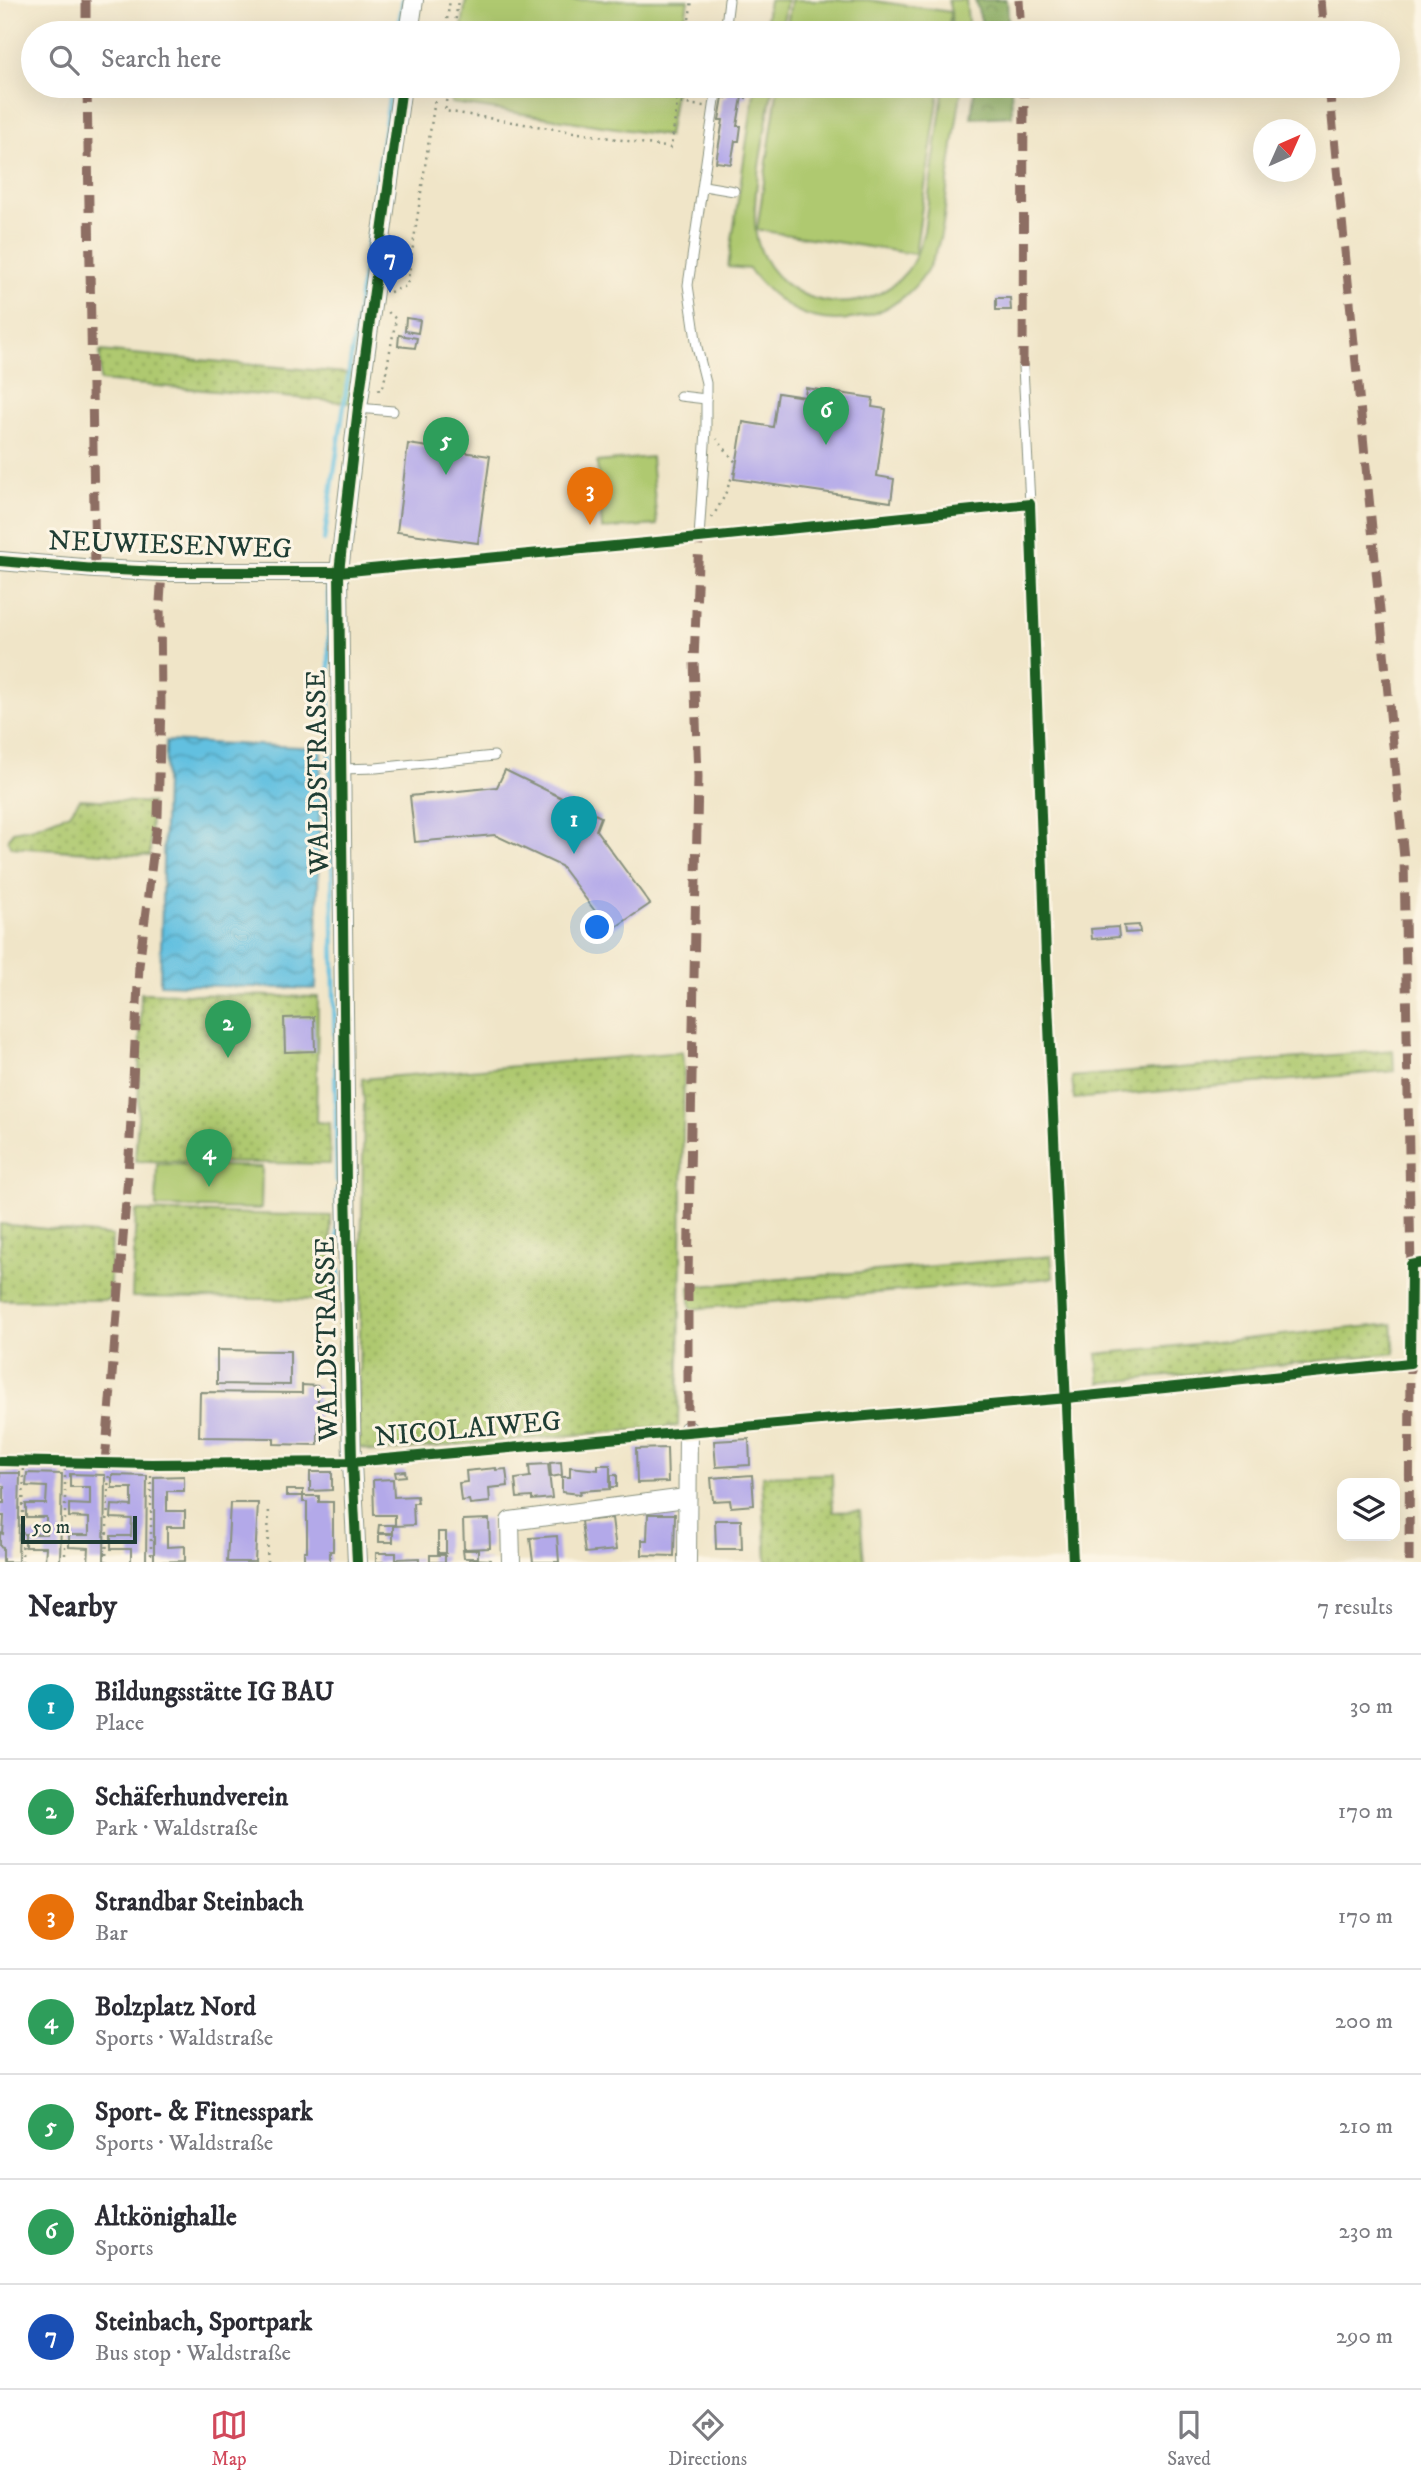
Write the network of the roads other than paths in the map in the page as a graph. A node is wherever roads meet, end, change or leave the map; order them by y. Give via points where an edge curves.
1 (414, 0) edge
2 (729, 0) edge
3 (411, 21) edge
4 (726, 21) edge
5 (400, 98) edge
6 (716, 98) edge
7 (704, 186) junction
8 (734, 191) dead end
9 (1024, 367) dead end
10 (680, 396) dead end
11 (706, 400) junction
12 (358, 408) junction
13 (393, 411) dead end
14 (699, 538) junction
15 (0, 561) edge
16 (339, 572) junction
17 (494, 756) dead end
18 (341, 769) junction
19 (688, 1430) road end
20 (686, 1497) junction
21 (357, 1562) edge
22 (511, 1562) edge
23 (687, 1562) edge

1 - 3 street
2 - 4 lane
5 - 12 street, WALDSTRASSE
6 - 7 lane
7 - 8 lane
7 - 11 lane via 688,285
9 - 14 lane via 1030,504
10 - 11 lane
11 - 14 lane
12 - 13 lane
12 - 16 street, WALDSTRASSE
14 - 16 lane
15 - 16 street, NEUWIESENWEG via 162,572
16 - 18 street, WALDSTRASSE
17 - 18 lane
18 - 21 street, WALDSTRASSE
19 - 20 street
20 - 22 street via 510,1521
20 - 23 street

